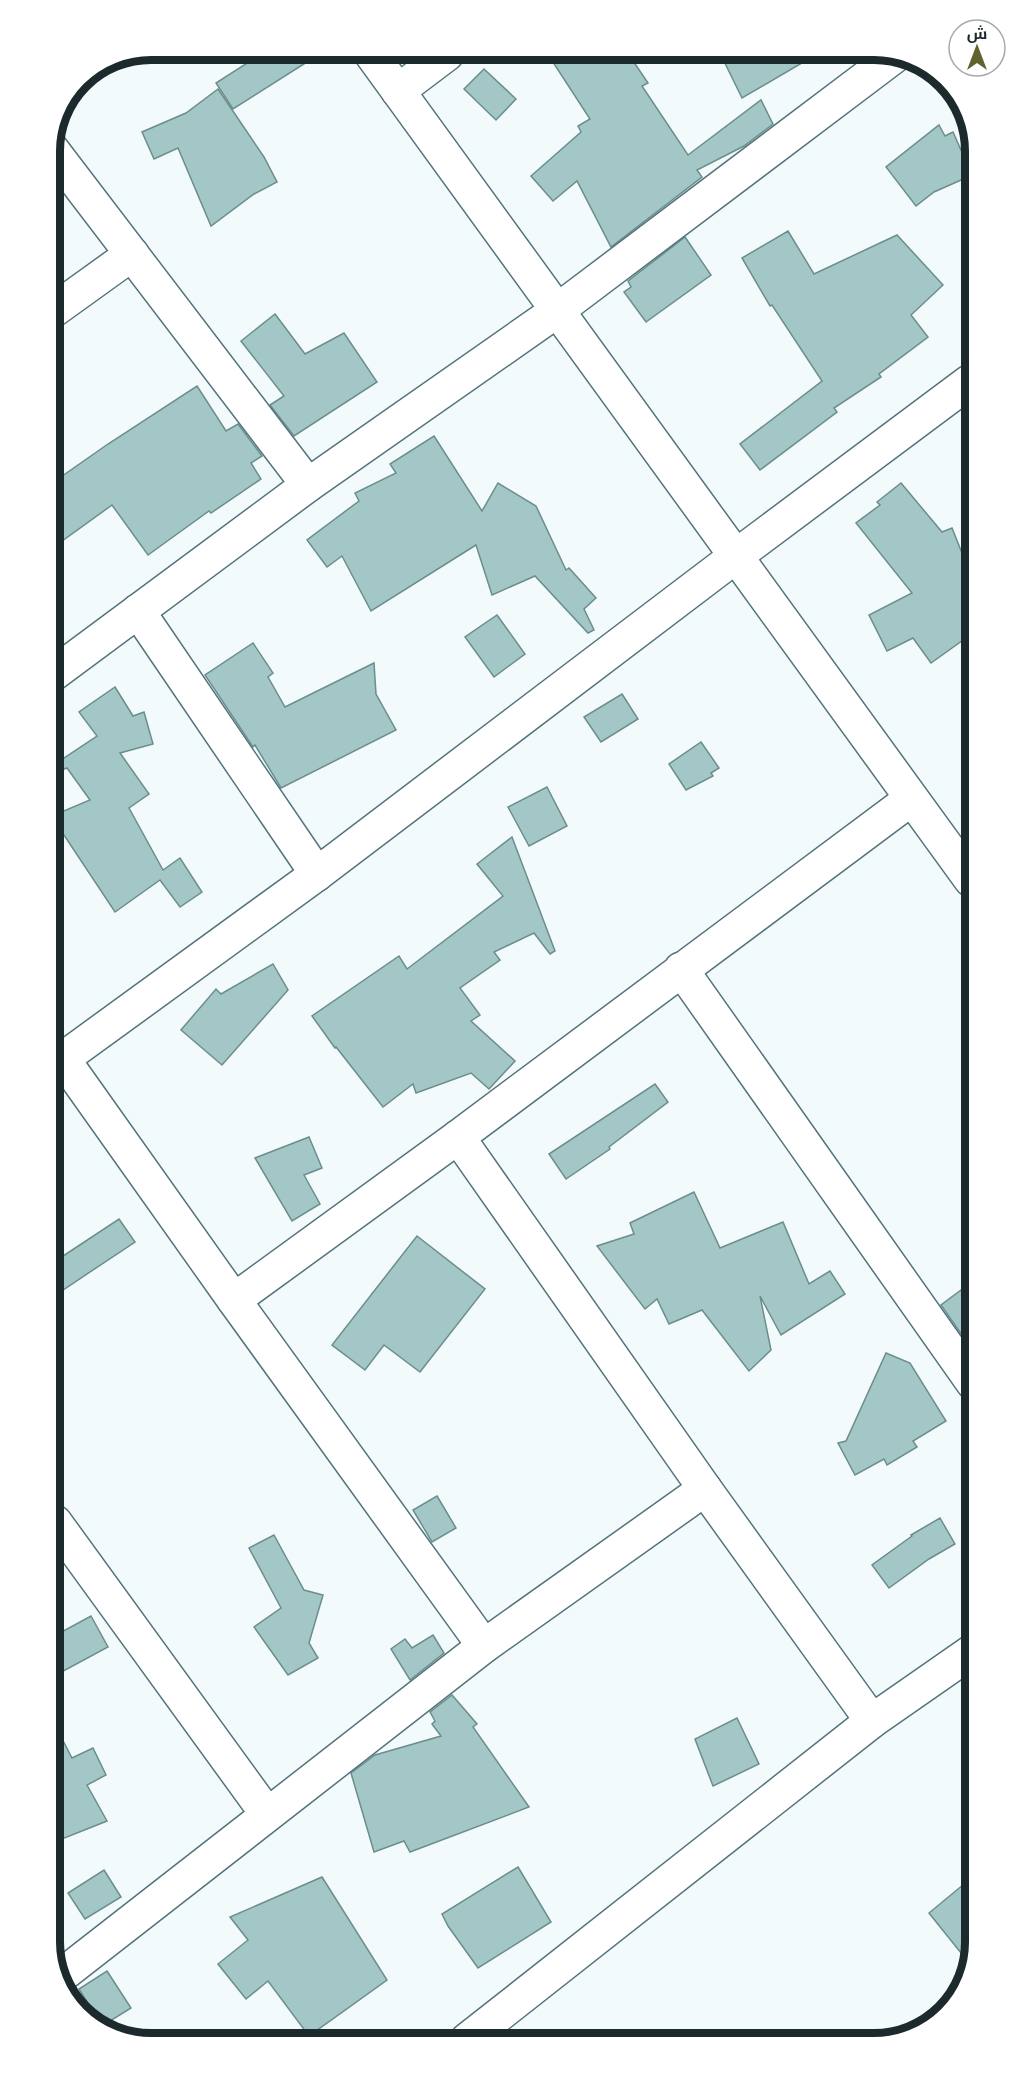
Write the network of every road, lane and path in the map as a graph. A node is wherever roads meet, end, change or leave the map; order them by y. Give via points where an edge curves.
1 (376, 60) edge
2 (439, 60) edge
3 (888, 61) edge
4 (398, 91) junction
5 (60, 160) edge
6 (132, 254) junction
7 (60, 307) edge
8 (558, 310) junction
9 (965, 385) edge
10 (308, 485) junction
11 (736, 556) junction
12 (138, 611) junction
13 (60, 669) edge
14 (911, 799) junction
15 (965, 872) edge
16 (317, 874) junction
17 (681, 969) junction
18 (60, 1062) edge
19 (60, 1066) edge
20 (458, 1137) junction
21 (234, 1300) junction
22 (965, 1372) edge
23 (705, 1489) junction
24 (60, 1529) edge
25 (484, 1646) junction
26 (965, 1656) edge
27 (872, 1720) junction
28 (267, 1814) junction
29 (66, 1972) edge
30 (476, 2033) edge

1 - 4 street
2 - 4 street
3 - 8 street
4 - 8 street
5 - 6 street
6 - 7 street
6 - 10 street
8 - 10 street
8 - 11 street
9 - 11 street
10 - 12 street
11 - 14 street
11 - 16 street
12 - 13 street
12 - 16 street
14 - 15 street
14 - 17 street
16 - 18 street
17 - 20 street
17 - 22 street
19 - 21 street
20 - 21 street
20 - 23 street
21 - 25 street
23 - 25 street
23 - 27 street
24 - 28 street
25 - 28 street
26 - 27 street
27 - 30 street
28 - 29 street

